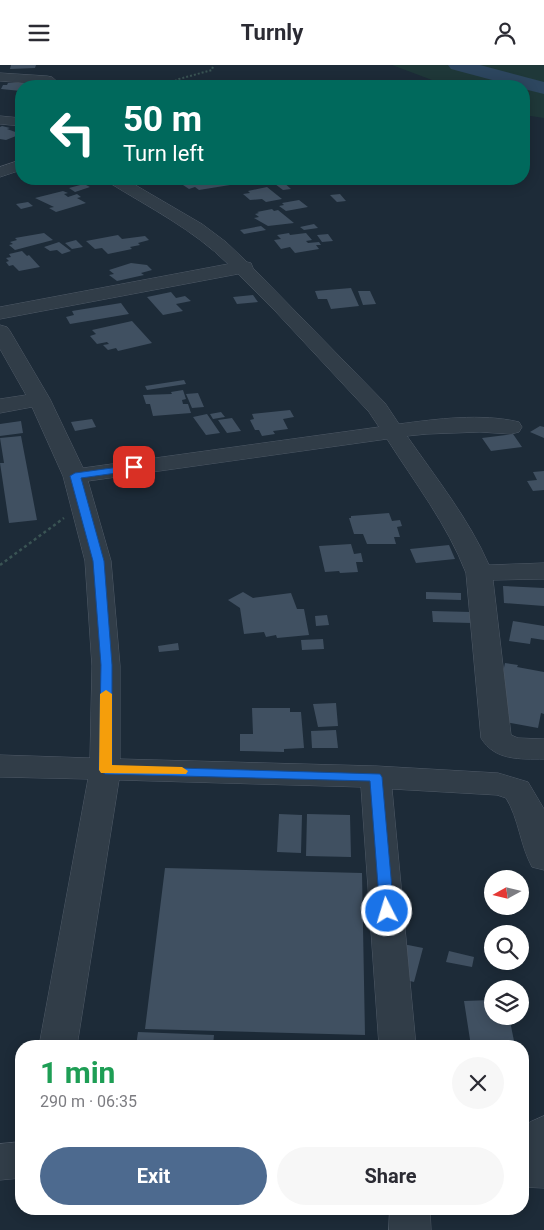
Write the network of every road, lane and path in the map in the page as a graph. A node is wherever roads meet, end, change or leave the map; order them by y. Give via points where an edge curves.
1 (213, 65) edge
2 (0, 77) edge
3 (47, 80) edge
4 (177, 80) edge
5 (0, 120) edge
6 (15, 121) edge
7 (15, 167) edge
8 (0, 172) edge
9 (124, 185) edge
10 (244, 267) junction
11 (0, 313) edge
12 (0, 331) edge
13 (39, 399) junction
14 (0, 407) edge
15 (511, 427) dead end
16 (391, 432) junction
17 (75, 476) junction
18 (83, 505) junction
19 (0, 565) edge
20 (544, 571) edge
21 (479, 573) junction
22 (544, 749) edge
23 (0, 766) edge
24 (105, 770) junction
25 (376, 777) junction
26 (544, 858) edge
27 (59, 1040) edge
28 (398, 1040) edge
29 (544, 1134) edge
30 (529, 1146) edge
31 (15, 1161) edge
32 (0, 1162) edge
33 (529, 1169) edge
34 (544, 1170) edge
35 (410, 1215) edge
36 (410, 1230) edge

1 - 4 path via 212,70
2 - 3 street
5 - 6 street
7 - 8 street
9 - 10 street via 196,228
10 - 11 street
10 - 16 street via 377,408
12 - 13 street
13 - 14 street
13 - 17 street
15 - 16 street via 453,426
16 - 17 street
16 - 21 street via 455,524
17 - 18 street
18 - 19 path
18 - 24 street via 98,561 106,665
20 - 21 street
21 - 22 street via 496,738 500,745 508,747
23 - 24 street
24 - 25 street
24 - 27 street
25 - 26 street via 498,784 517,790 530,812
25 - 28 street
29 - 30 street
31 - 32 street
33 - 34 street
35 - 36 street

